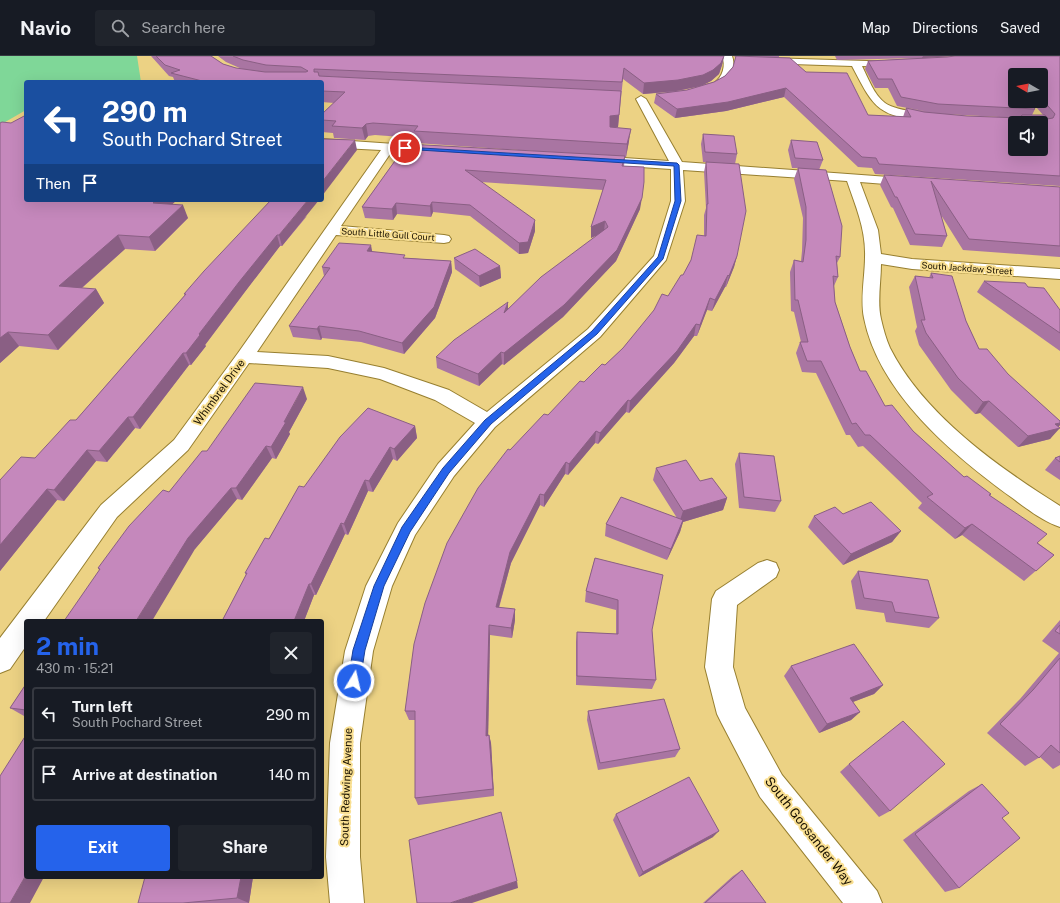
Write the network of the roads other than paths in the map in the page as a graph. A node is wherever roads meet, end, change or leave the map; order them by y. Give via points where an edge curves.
1 (729, 59) edge
2 (758, 61) edge
3 (856, 64) junction
4 (905, 64) edge
5 (692, 92) edge
6 (641, 98) dead end
7 (947, 118) edge
8 (324, 143) edge
9 (389, 148) junction
10 (445, 151) edge
11 (581, 159) edge
12 (677, 165) junction
13 (852, 178) junction
14 (922, 183) edge
15 (333, 230) junction
16 (444, 238) dead end
17 (874, 258) junction
18 (1060, 274) edge
19 (244, 357) junction
20 (488, 422) junction
21 (1060, 518) edge
22 (766, 570) dead end
23 (30, 619) edge
24 (24, 628) edge
25 (0, 660) edge
26 (347, 903) edge
27 (865, 903) edge

1 - 5 street via 728,73 718,84
2 - 3 street
3 - 4 street
3 - 7 street via 879,103 891,111
6 - 12 street, South Redwing Avenue
8 - 9 street
9 - 10 street
9 - 15 street, Whimbrel Drive
11 - 12 street
12 - 13 street
12 - 20 street, South Redwing Avenue via 678,201 661,257 594,332
13 - 14 street
13 - 17 street via 872,234
15 - 16 street, South Little Gull Court
15 - 19 street, Whimbrel Drive
17 - 18 street, South Jackdaw Street via 912,264
17 - 21 street via 872,317 878,342 894,373 915,401 944,431 983,464
19 - 20 street via 328,362 384,374 442,395
19 - 23 street, Whimbrel Drive via 181,445 109,511
20 - 26 street, South Redwing Avenue via 446,470 406,530 379,586 359,650 345,742 343,857
22 - 27 street, South Goosander Way via 725,599 719,667 732,714 771,786
24 - 25 street

